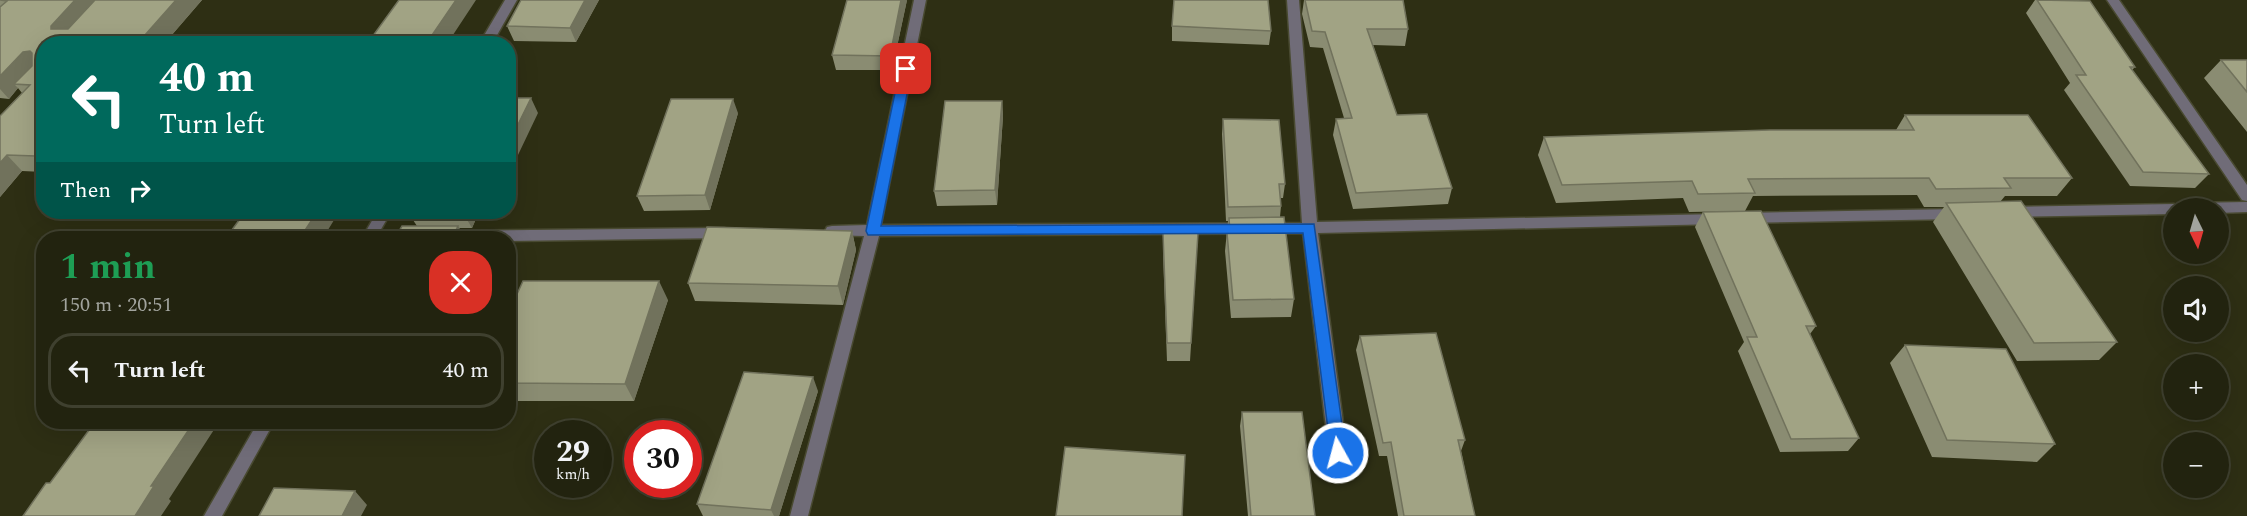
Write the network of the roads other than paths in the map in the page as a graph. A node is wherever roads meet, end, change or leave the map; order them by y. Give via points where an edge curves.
1 (512, 0) edge
2 (920, 0) edge
3 (1293, 0) edge
4 (2113, 0) edge
5 (490, 36) edge
6 (2247, 196) edge
7 (2229, 207) edge
8 (2247, 207) edge
9 (2163, 209) edge
10 (1972, 213) edge
11 (1996, 213) edge
12 (1310, 228) junction
13 (873, 231) junction
14 (741, 232) edge
15 (813, 232) edge
16 (516, 236) edge
17 (262, 429) edge
18 (1338, 453) dead end
19 (213, 516) edge
20 (799, 516) edge

1 - 5 street
2 - 13 street
3 - 12 street
4 - 6 street
7 - 8 street
9 - 11 street
10 - 12 street
12 - 13 street
12 - 18 street
13 - 15 street
13 - 20 street
14 - 16 street
17 - 19 street

